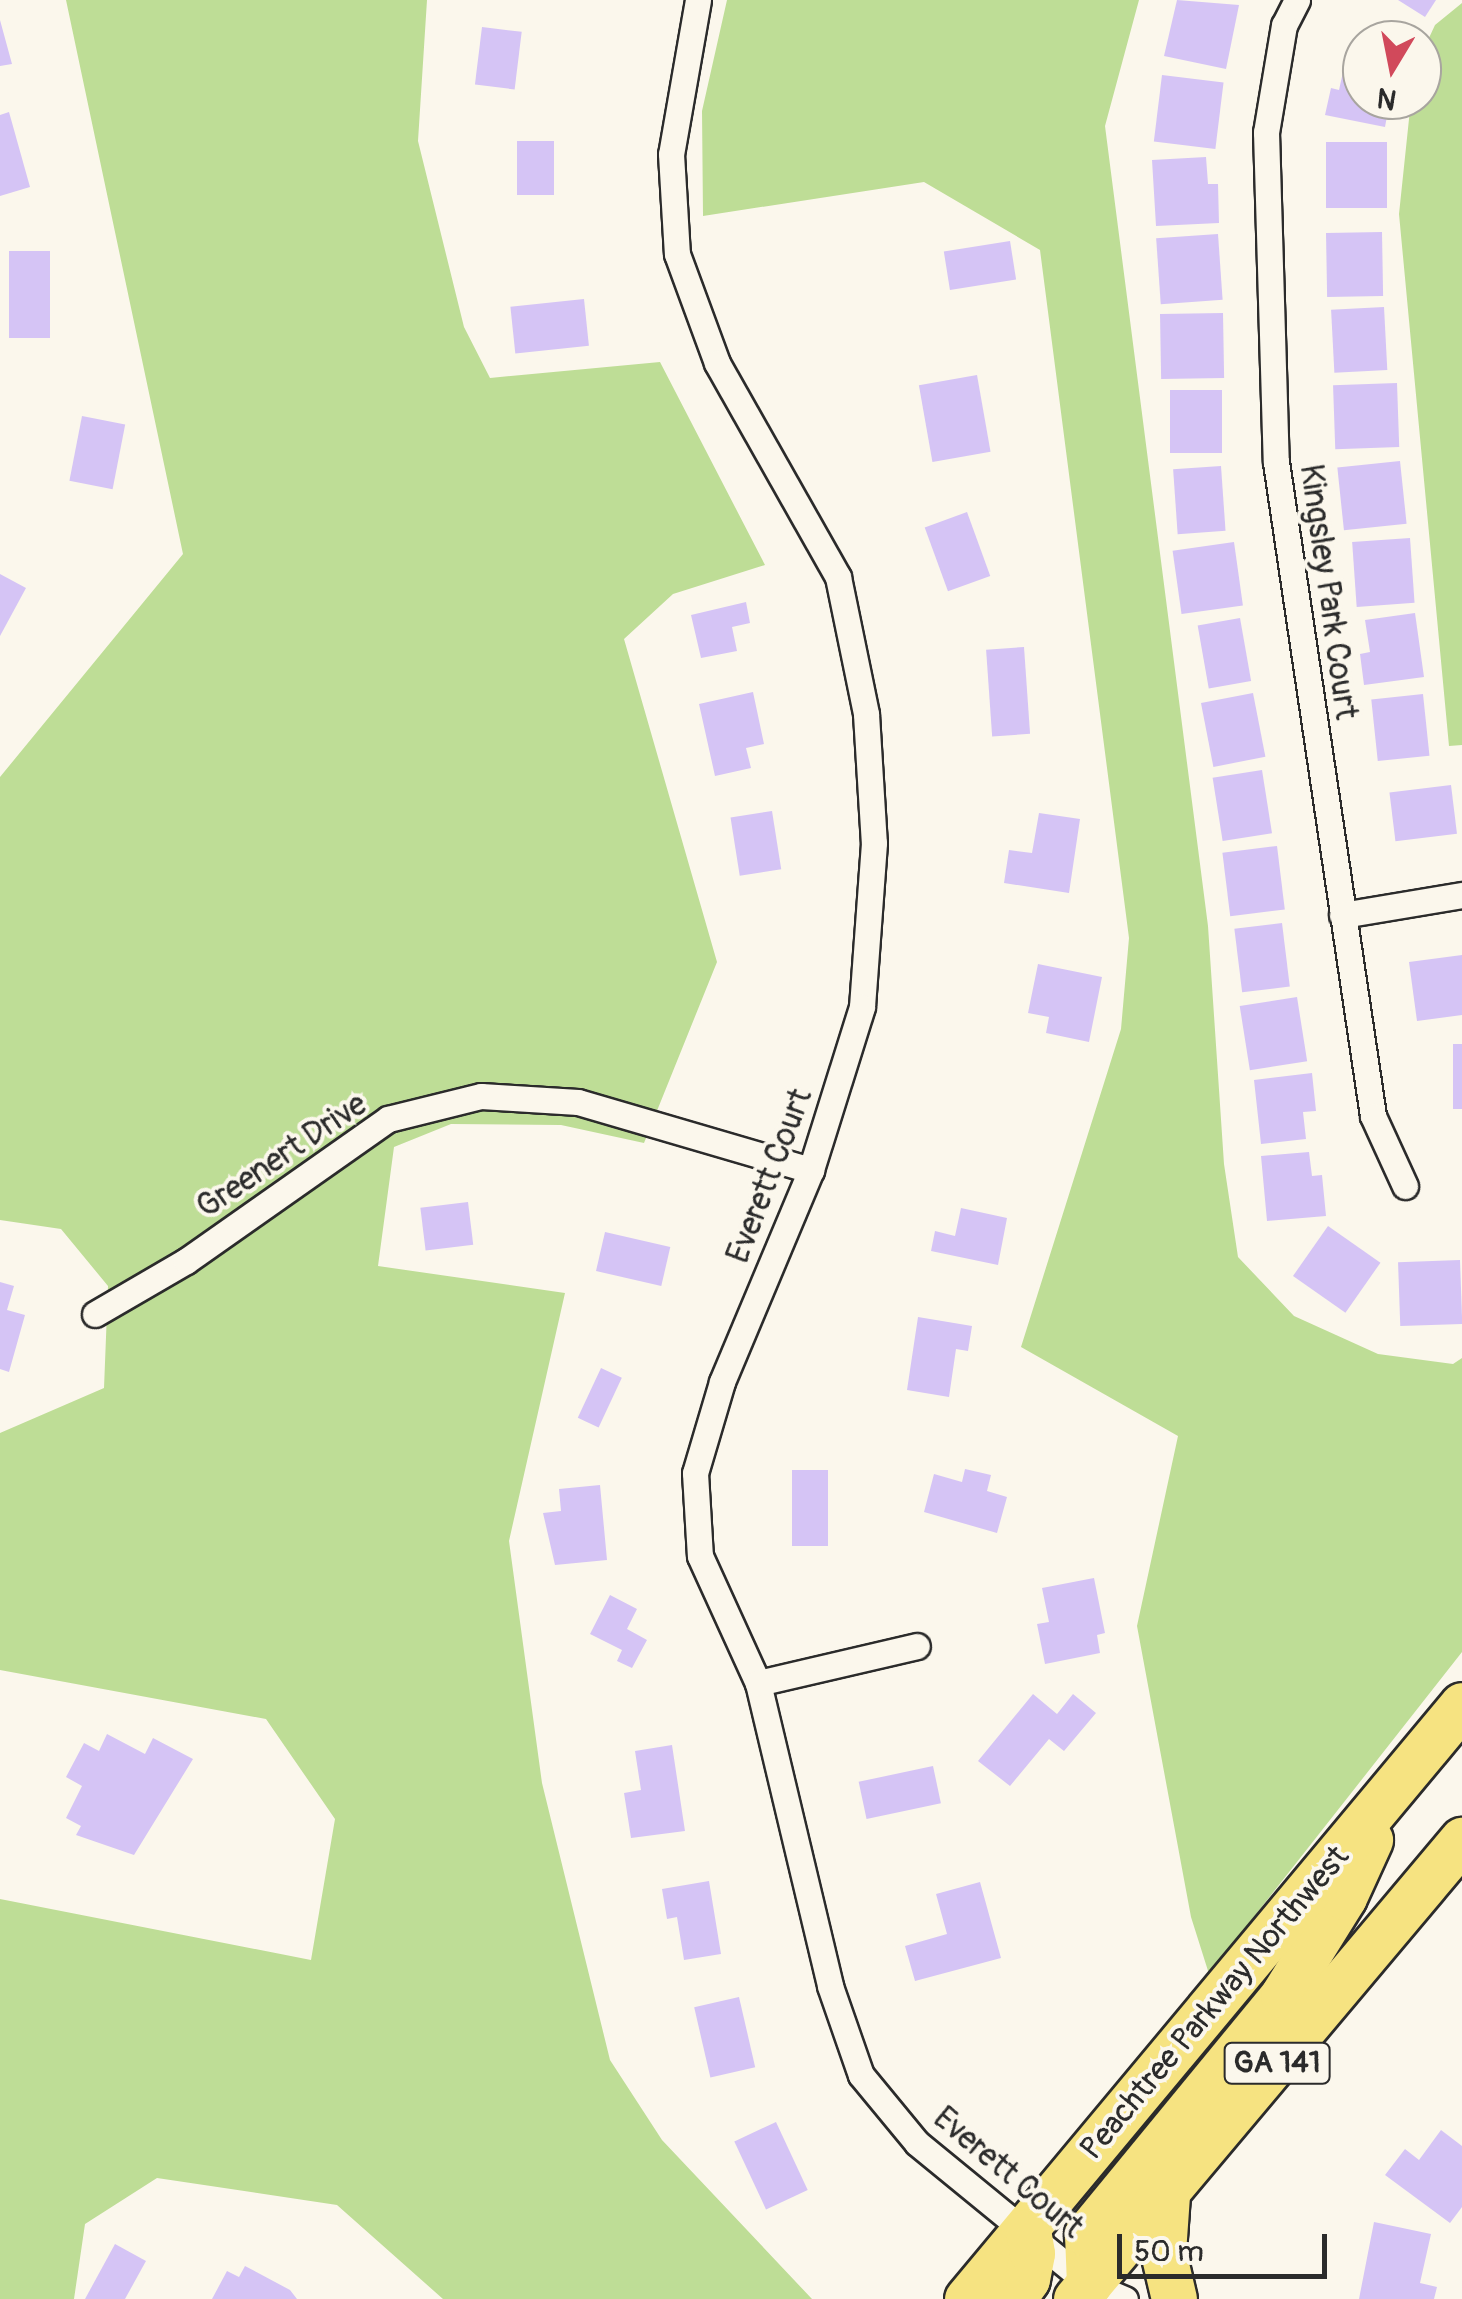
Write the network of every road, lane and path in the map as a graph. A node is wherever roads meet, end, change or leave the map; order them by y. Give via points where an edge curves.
1 (698, 0) edge
2 (1297, 0) edge
3 (1462, 895) edge
4 (1342, 915) junction
5 (811, 1170) junction
6 (1405, 1186) dead end
7 (96, 1314) dead end
8 (917, 1646) dead end
9 (758, 1683) junction
10 (1462, 1705) edge
11 (1387, 1796) junction
12 (1462, 1840) edge
13 (1167, 2195) junction
14 (1028, 2231) junction
15 (1097, 2295) edge
16 (967, 2299) edge
17 (1013, 2299) edge
18 (1174, 2299) edge

1 - 5 street, Everett Court via 671,154 678,254 716,363 838,577 866,714 872,924 862,1007
2 - 4 street, Kingsley Park Court via 1284,25 1266,132 1276,462
3 - 4 street
4 - 6 street, Kingsley Park Court via 1372,1116
5 - 7 street, Greenert Drive via 578,1102 482,1096 388,1120 186,1261
5 - 9 street, Everett Court via 722,1382 695,1473 700,1556
8 - 9 street
9 - 14 street, Everett Court via 830,1986 861,2075 917,2144
10 - 11 highway, Peachtree Parkway Northwest / GA 141
11 - 14 highway, Peachtree Parkway Northwest / GA 141
11 - 15 highway via 1344,1898 1302,1968 1087,2234
12 - 13 highway, GA 141
13 - 15 highway, GA 141
13 - 18 highway via 1162,2252
14 - 15 street, Everett Court
14 - 16 highway, Peachtree Parkway Northwest / GA 141
14 - 17 highway via 1030,2266

